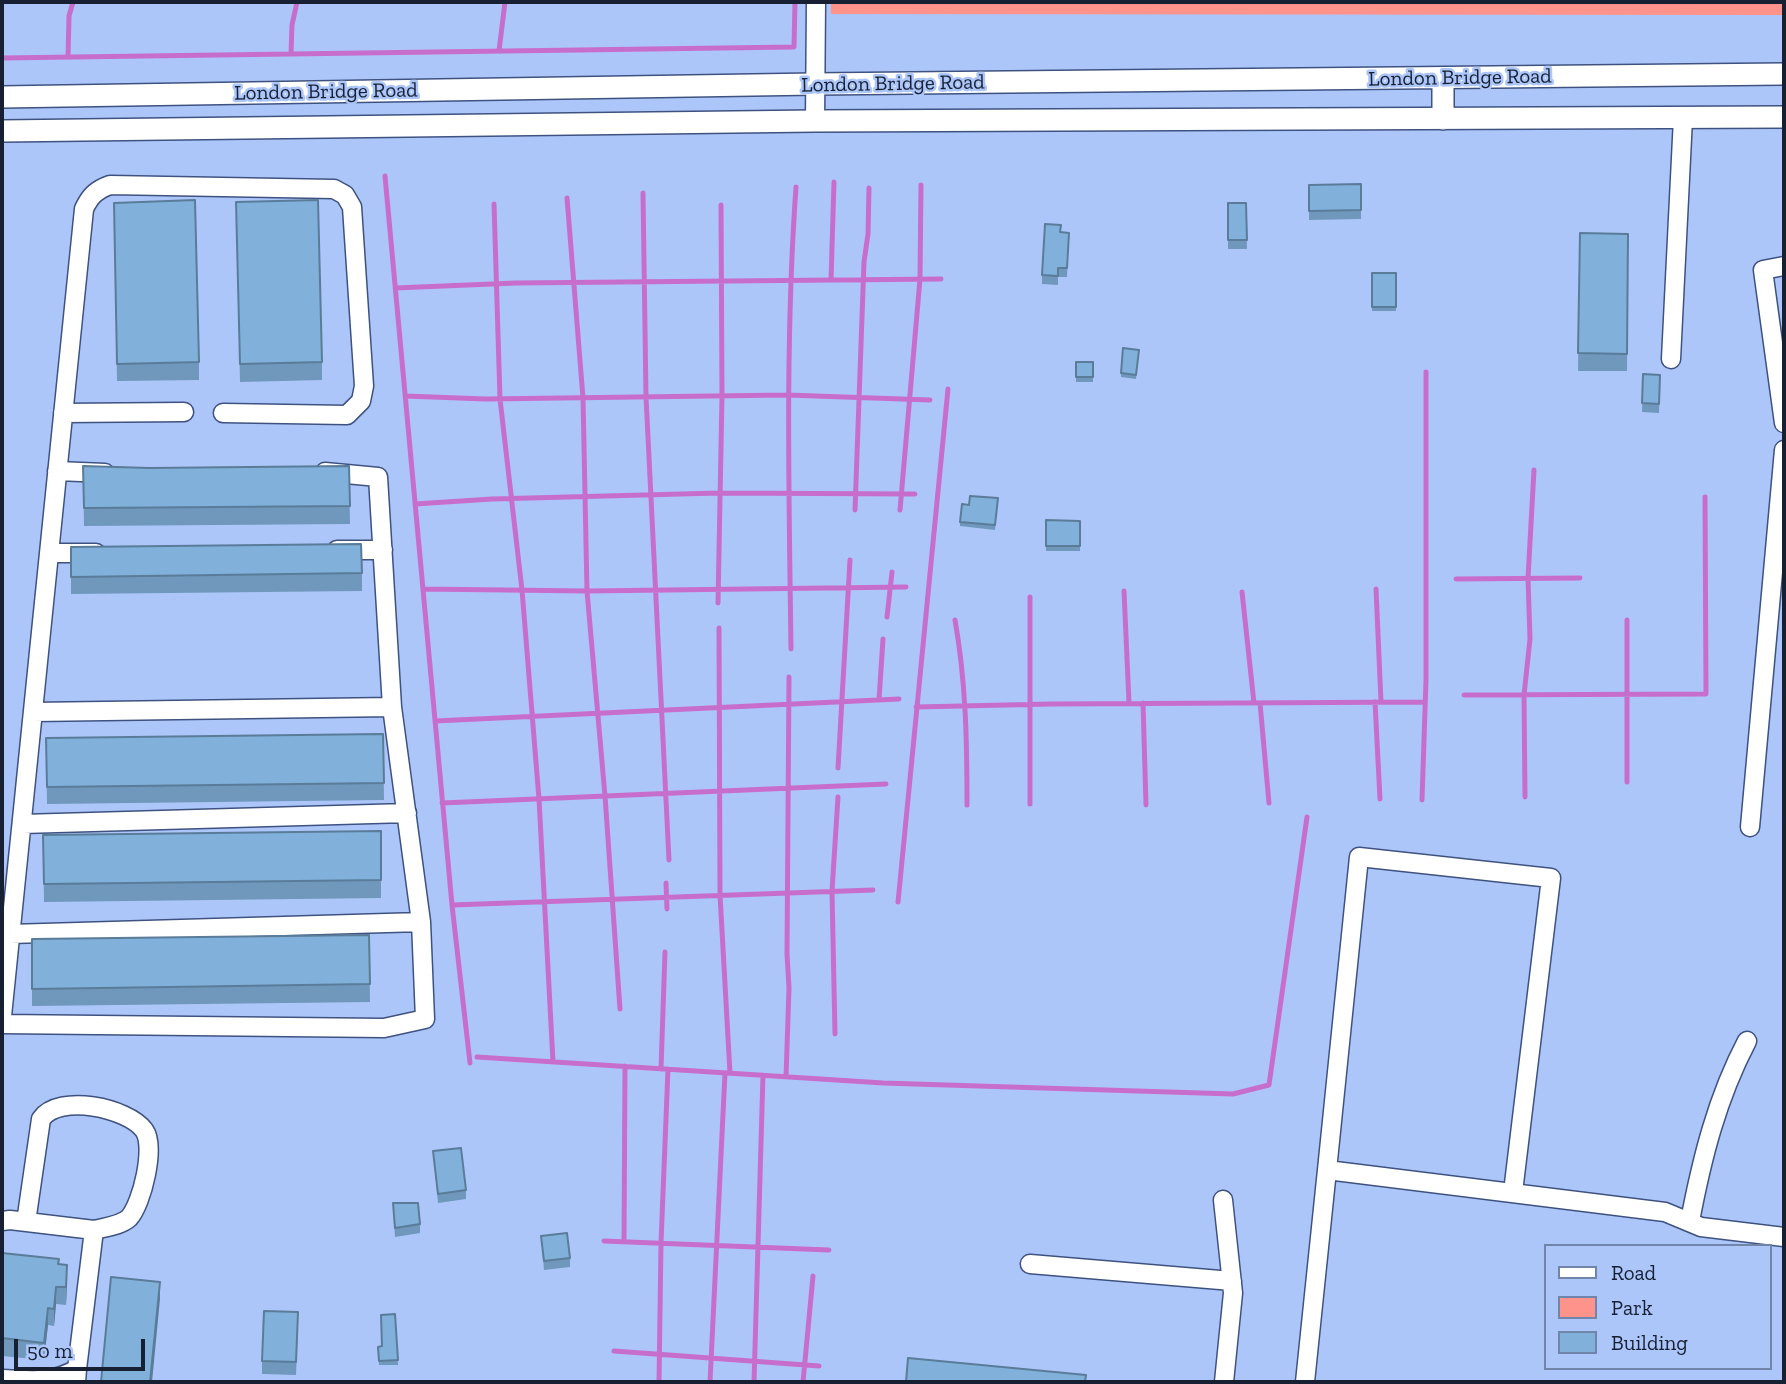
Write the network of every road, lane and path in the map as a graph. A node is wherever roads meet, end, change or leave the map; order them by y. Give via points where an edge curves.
1 (816, 2) edge
2 (1784, 74) edge
3 (1443, 79) junction
4 (815, 84) junction
5 (2, 97) edge
6 (1784, 117) edge
7 (1683, 118) junction
8 (1443, 119) junction
9 (815, 121) junction
10 (2, 131) edge
11 (1784, 267) edge
12 (1671, 359) dead end
13 (184, 412) dead end
14 (63, 413) junction
15 (222, 413) dead end
16 (1784, 423) edge
17 (1784, 452) edge
18 (57, 471) junction
19 (313, 472) edge
20 (123, 474) edge
21 (1781, 519) edge
22 (383, 550) junction
23 (317, 551) edge
24 (49, 553) junction
25 (117, 553) edge
26 (392, 707) junction
27 (33, 712) junction
28 (407, 813) junction
29 (22, 824) junction
30 (1750, 827) dead end
31 (421, 922) junction
32 (10, 934) junction
33 (2, 1016) edge
34 (2, 1024) edge
35 (1747, 1041) dead end
36 (1327, 1170) junction
37 (1513, 1192) junction
38 (1223, 1200) dead end
39 (2, 1221) edge
40 (1690, 1221) junction
41 (26, 1222) junction
42 (93, 1230) junction
43 (1784, 1237) edge
44 (1031, 1264) dead end
45 (1231, 1281) junction
46 (77, 1376) edge
47 (2, 1379) edge
48 (1224, 1382) edge
49 (1305, 1382) edge

1 - 4 street
2 - 3 main road, London Bridge Road
3 - 4 main road, London Bridge Road
3 - 8 main road
4 - 5 main road, London Bridge Road
4 - 9 street
6 - 7 main road, London Bridge Road
7 - 8 main road, London Bridge Road
7 - 12 street
8 - 9 main road, London Bridge Road
9 - 10 main road, London Bridge Road
11 - 16 street via 1763,270
13 - 14 street
14 - 15 street via 84,209 98,190 110,185 334,189 345,195 352,207 364,386 361,401 347,415
14 - 18 street
17 - 21 street
18 - 20 street
18 - 24 street
19 - 22 street via 378,477
21 - 30 street
22 - 23 street
22 - 26 street
24 - 25 street
24 - 27 street
26 - 27 street
26 - 28 street
27 - 29 street
28 - 29 street
28 - 31 street
29 - 32 street
31 - 32 street
31 - 34 street via 425,1019 384,1028
32 - 33 street
35 - 40 street via 1717,1109
36 - 37 street
36 - 37 street via 1359,857 1551,878
36 - 49 street
37 - 40 street via 1665,1212
38 - 45 street
39 - 41 street
40 - 43 street via 1701,1227
41 - 42 street
41 - 42 street via 41,1119 58,1106 78,1104 133,1120 149,1142 136,1209 122,1223
42 - 46 street
44 - 45 street
45 - 48 street
46 - 47 street via 49,1381

